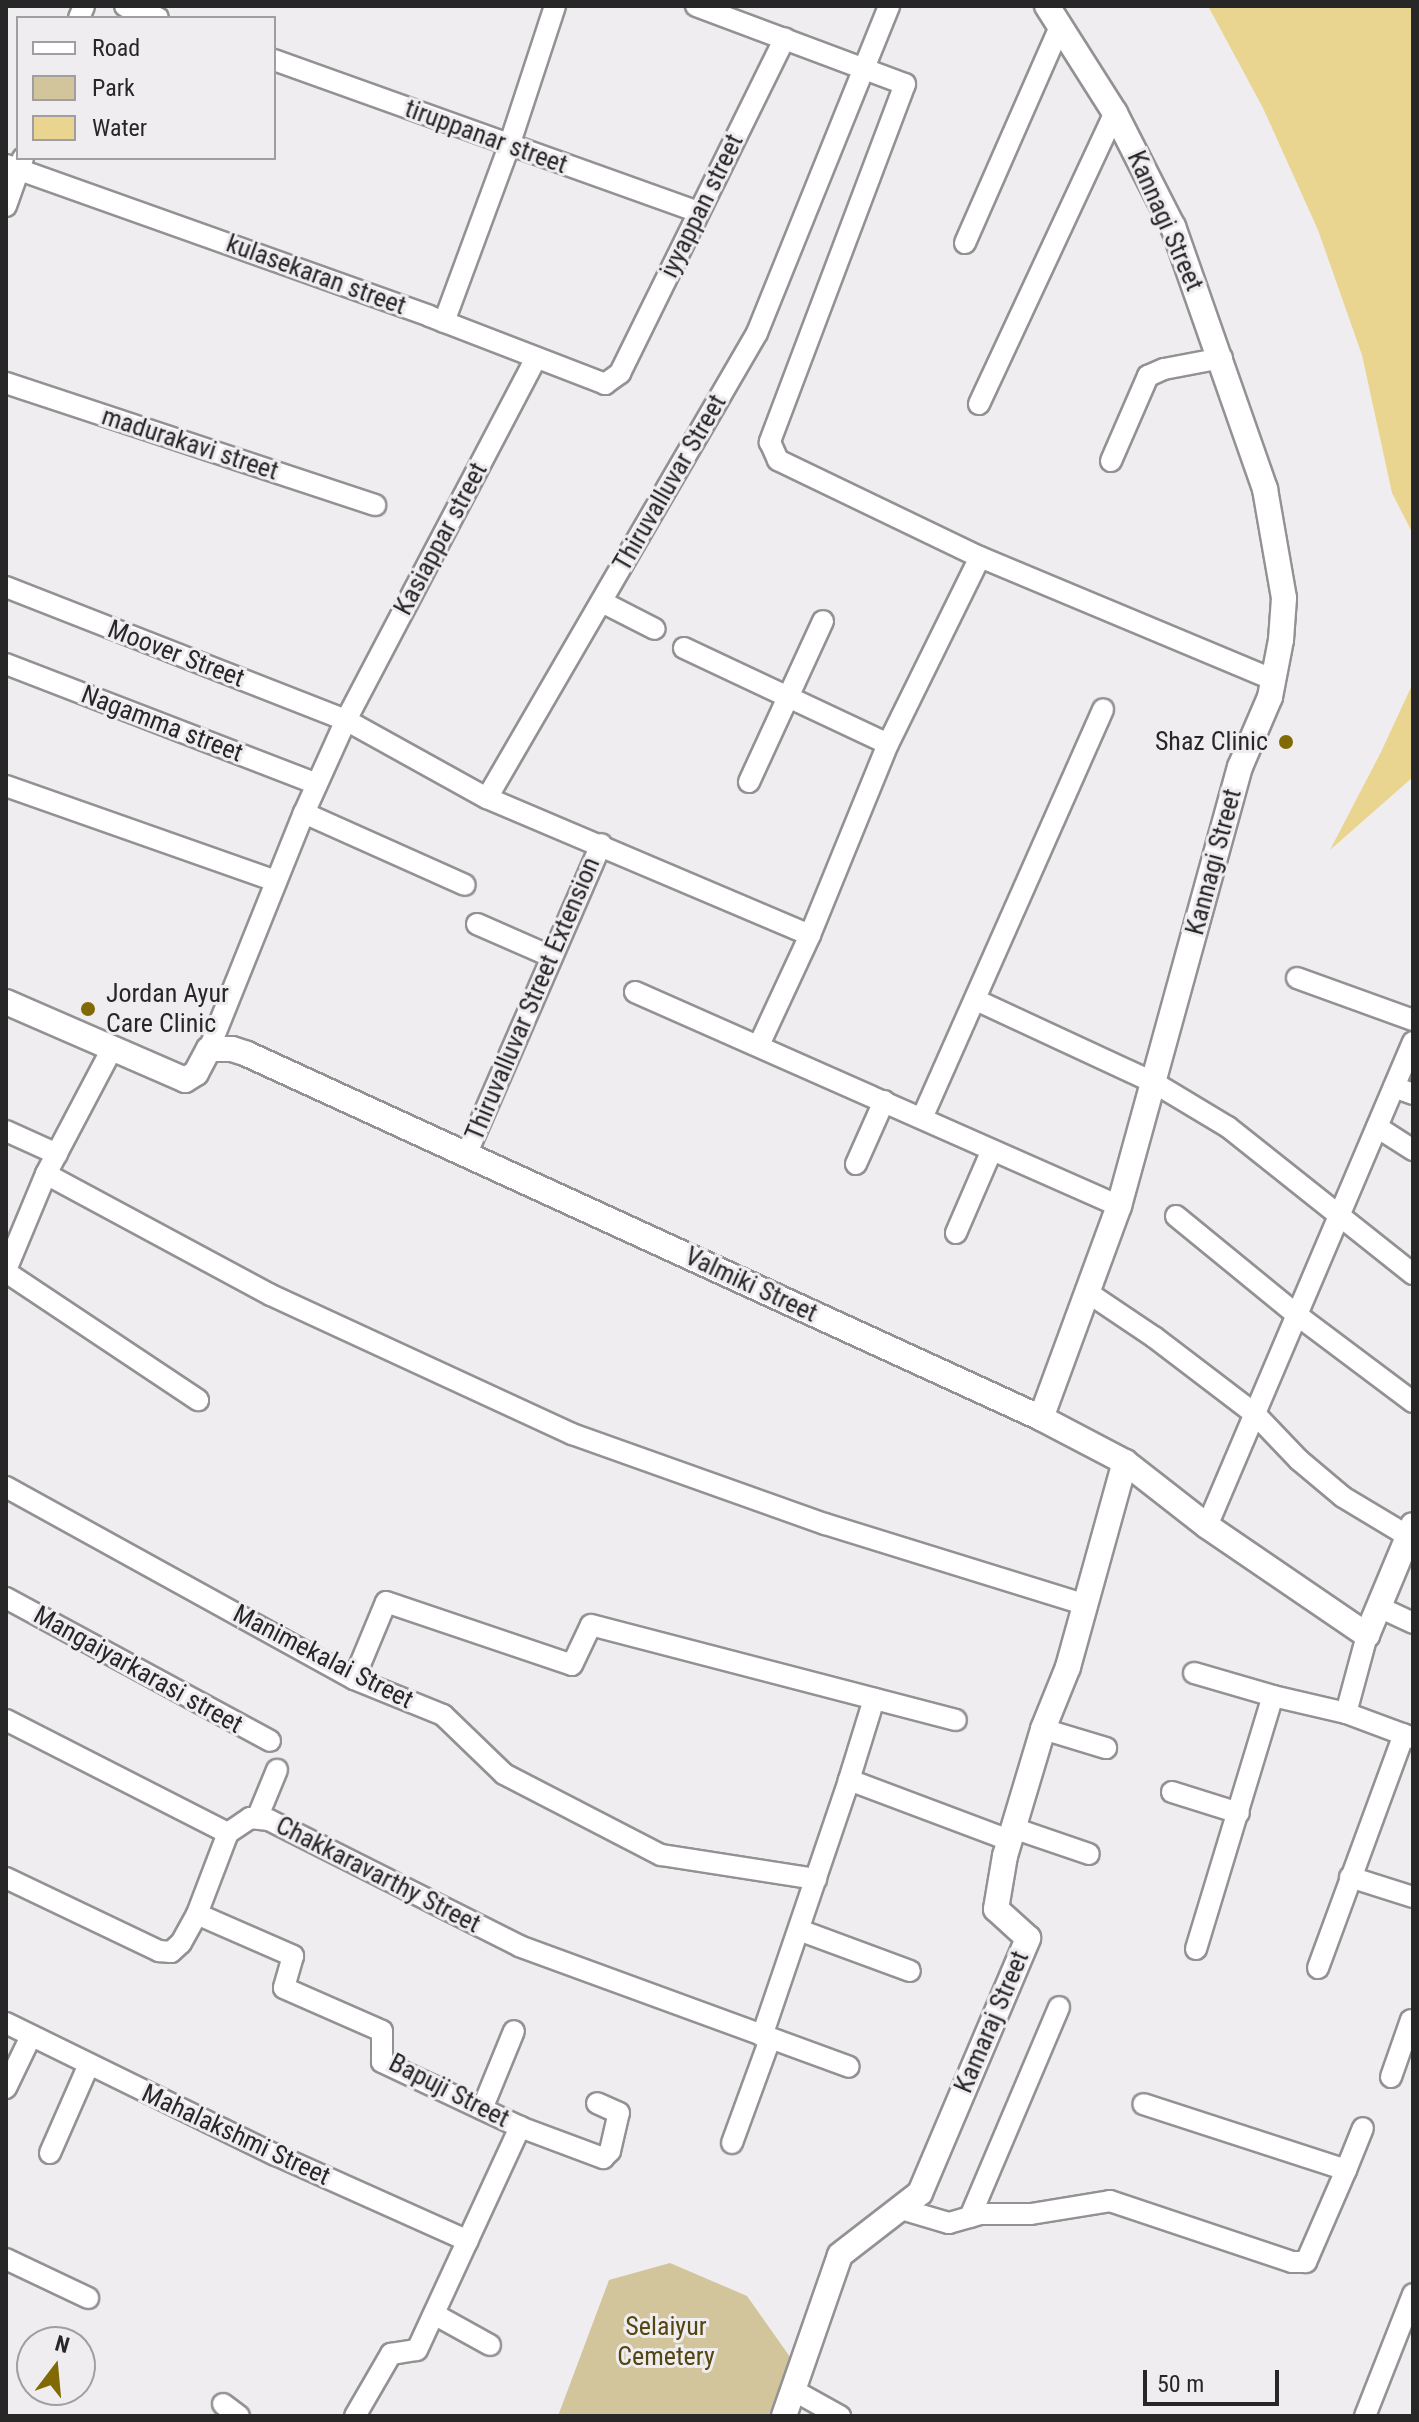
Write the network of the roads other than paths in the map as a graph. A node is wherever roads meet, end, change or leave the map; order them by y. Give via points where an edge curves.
1 (125, 6) edge
2 (555, 6) edge
3 (696, 6) edge
4 (889, 6) edge
5 (1047, 6) edge
6 (152, 16) edge
7 (1060, 27) junction
8 (785, 38) junction
9 (276, 61) edge
10 (863, 68) junction
11 (1115, 113) junction
12 (509, 146) junction
13 (16, 164) edge
14 (6, 206) edge
15 (698, 212) junction
16 (965, 243) dead end
17 (444, 322) junction
18 (536, 358) junction
19 (1222, 358) junction
20 (620, 373) joint
21 (6, 383) edge
22 (979, 404) dead end
23 (1111, 461) dead end
24 (375, 505) dead end
25 (980, 557) junction
26 (6, 587) edge
27 (602, 602) junction
28 (823, 621) dead end
29 (655, 629) dead end
30 (684, 648) dead end
31 (6, 664) edge
32 (1272, 679) junction
33 (787, 696) junction
34 (1103, 709) dead end
35 (346, 720) junction
36 (888, 744) junction
37 (749, 782) dead end
38 (317, 784) junction
39 (6, 786) edge
40 (487, 798) junction
41 (304, 813) junction
42 (601, 844) junction
43 (276, 881) junction
44 (465, 885) dead end
45 (477, 924) dead end
46 (810, 935) junction
47 (550, 956) junction
48 (1297, 978) dead end
49 (635, 992) dead end
50 (976, 1000) junction
51 (6, 1002) edge
52 (1413, 1020) edge
53 (1413, 1042) edge
54 (759, 1045) junction
55 (112, 1049) junction
56 (209, 1049) junction
57 (1153, 1082) junction
58 (1404, 1090) edge
59 (884, 1101) junction
60 (922, 1118) junction
61 (1377, 1127) junction
62 (6, 1131) edge
63 (992, 1150) junction
64 (1413, 1150) edge
65 (57, 1154) junction
66 (466, 1155) junction
67 (856, 1164) dead end
68 (46, 1174) junction
69 (1119, 1206) junction
70 (1340, 1215) junction
71 (1176, 1216) dead end
72 (956, 1233) dead end
73 (6, 1271) edge
74 (1413, 1274) edge
75 (1087, 1292) junction
76 (1297, 1315) junction
77 (198, 1400) dead end
78 (1413, 1402) edge
79 (1255, 1414) junction
80 (1041, 1418) junction
81 (1125, 1462) junction
82 (6, 1487) edge
83 (1207, 1526) junction
84 (1411, 1530) edge
85 (6, 1598) edge
86 (1086, 1605) junction
87 (1381, 1608) junction
88 (1413, 1623) edge
89 (1367, 1635) junction
90 (1194, 1673) dead end
91 (354, 1679) junction
92 (1273, 1696) junction
93 (874, 1699) junction
94 (1346, 1713) junction
95 (6, 1720) edge
96 (956, 1720) dead end
97 (1043, 1729) junction
98 (1408, 1736) edge
99 (270, 1741) dead end
100 (1106, 1748) dead end
101 (277, 1770) dead end
102 (849, 1780) junction
103 (1172, 1792) dead end
104 (1239, 1813) junction
105 (258, 1816) junction
106 (228, 1833) junction
107 (1011, 1834) junction
108 (1089, 1854) dead end
109 (1350, 1877) junction
110 (6, 1878) edge
111 (816, 1879) junction
112 (1413, 1897) edge
113 (197, 1914) junction
114 (799, 1930) junction
115 (1196, 1949) dead end
116 (1318, 1968) dead end
117 (910, 1971) dead end
118 (1059, 2007) dead end
119 (1412, 2019) edge
120 (6, 2023) edge
121 (514, 2031) dead end
122 (31, 2036) junction
123 (766, 2037) junction
124 (89, 2064) junction
125 (849, 2067) dead end
126 (1391, 2077) dead end
127 (6, 2088) edge
128 (597, 2103) dead end
129 (1143, 2104) dead end
130 (482, 2109) junction
131 (520, 2127) junction
132 (1363, 2128) dead end
133 (732, 2143) dead end
134 (50, 2153) dead end
135 (1346, 2170) junction
136 (901, 2209) junction
137 (970, 2217) junction
138 (468, 2241) junction
139 (6, 2259) edge
140 (1413, 2294) edge
141 (88, 2298) dead end
142 (434, 2314) junction
143 (1409, 2317) edge
144 (490, 2345) dead end
145 (793, 2390) junction
146 (355, 2416) edge
147 (784, 2416) edge
148 (840, 2416) edge
149 (1365, 2416) edge

1 - 6 street
2 - 12 street
3 - 8 street
4 - 10 street, Thiruvalluvar Street
5 - 7 street, Kannagi Street
7 - 11 street, Kannagi Street
7 - 16 street
8 - 10 street
8 - 15 street, iyyappan street
9 - 12 street, tiruppanar street
10 - 25 street via 905,84 770,442 778,460
10 - 27 street, Thiruvalluvar Street via 757,333
11 - 19 street, Kannagi Street via 1173,227
11 - 22 street
12 - 15 street, tiruppanar street
12 - 17 street
13 - 14 street
13 - 17 street, kulasekaran street
15 - 20 street, iyyappan street
17 - 18 street, kulasekaran street
18 - 20 street, kulasekaran street via 605,384
18 - 35 street, Kasiappar street
19 - 23 street via 1148,376
19 - 32 street, Kannagi Street via 1265,489 1284,598
21 - 24 street, madurakavi street
25 - 32 street
25 - 36 street
26 - 35 street, Moover Street
27 - 29 street
27 - 40 street, Thiruvalluvar Street
28 - 33 street
30 - 33 street
31 - 38 street, Nagamma street
32 - 57 street, Kannagi Street via 1270,697 1240,767
33 - 36 street
33 - 37 street
34 - 50 street
35 - 38 street, Kasiappar street
35 - 40 street
36 - 46 street
38 - 41 street, Kasiappar street
39 - 43 street
40 - 42 street
41 - 43 street, Kasiappar street
41 - 44 street
42 - 46 street
42 - 47 street, Thiruvalluvar Street Extension
43 - 56 street, Kasiappar street
45 - 47 street
46 - 54 street
47 - 66 street, Thiruvalluvar Street Extension
48 - 52 street
49 - 54 street
50 - 57 street
50 - 60 street
51 - 55 street
53 - 58 street
54 - 59 street
55 - 56 street via 185,1080 196,1073
55 - 65 street
56 - 66 street, Valmiki Street via 247,1054
57 - 69 street, Kannagi Street
57 - 70 street via 1228,1127
58 - 61 street
59 - 60 street
59 - 67 street
60 - 63 street
61 - 64 street
61 - 70 street
62 - 65 street
63 - 69 street
63 - 72 street
65 - 68 street
66 - 80 street, Valmiki Street
68 - 73 street
68 - 86 street via 271,1295 572,1434 825,1524
69 - 75 street, Kannagi Street
70 - 74 street
70 - 76 street
71 - 76 street
73 - 77 street
75 - 79 street
75 - 80 street, Kannagi Street
76 - 78 street
76 - 79 street
79 - 83 street
79 - 84 street via 1343,1497
80 - 81 street, Valmiki Street
81 - 83 street, Valmiki Street
81 - 86 street, Kamaraj Street
82 - 91 street, Manimekalai Street
83 - 89 street, Valmiki Street
84 - 87 street
85 - 99 street, Mangaiyarkarasi street
86 - 97 street, Kamaraj Street
87 - 88 street
87 - 89 street
89 - 94 street
90 - 92 street
91 - 93 street via 386,1602 572,1665 591,1625
91 - 111 street, Manimekalai Street via 443,1715 504,1774 661,1855
92 - 94 street
92 - 104 street
93 - 96 street
93 - 102 street
94 - 98 street
95 - 106 street
97 - 100 street
97 - 107 street, Kamaraj Street
98 - 109 street
101 - 105 street
102 - 107 street
102 - 111 street
103 - 104 street
104 - 115 street
105 - 106 street, Chakkaravarthy Street
105 - 123 street, Chakkaravarthy Street via 519,1946
106 - 113 street
107 - 108 street
107 - 136 street, Kamaraj Street via 996,1909 1028,1938 920,2193
109 - 112 street
109 - 116 street
110 - 113 street via 159,1951 171,1952 181,1943
111 - 114 street
113 - 130 street, Bapuji Street via 291,1955 284,1988 379,2029 384,2036 382,2062
114 - 117 street
114 - 123 street
118 - 137 street
119 - 126 street
120 - 122 street, Mahalakshmi Street
121 - 130 street
122 - 124 street, Mahalakshmi Street
122 - 127 street
123 - 125 street, Chakkaravarthy Street
123 - 133 street
124 - 134 street
124 - 138 street, Mahalakshmi Street
128 - 131 street, Bapuji Street via 619,2116 607,2156 592,2157
129 - 135 street
130 - 131 street, Bapuji Street
131 - 138 street
132 - 135 street
135 - 137 street via 1310,2257 1299,2263 1110,2201
136 - 137 street via 949,2223
136 - 145 street, Kamaraj Street via 840,2255
138 - 142 street
139 - 141 street
140 - 143 street
142 - 144 street
142 - 146 street via 417,2350 391,2354
143 - 149 street
145 - 147 street, Kamaraj Street
145 - 148 street

